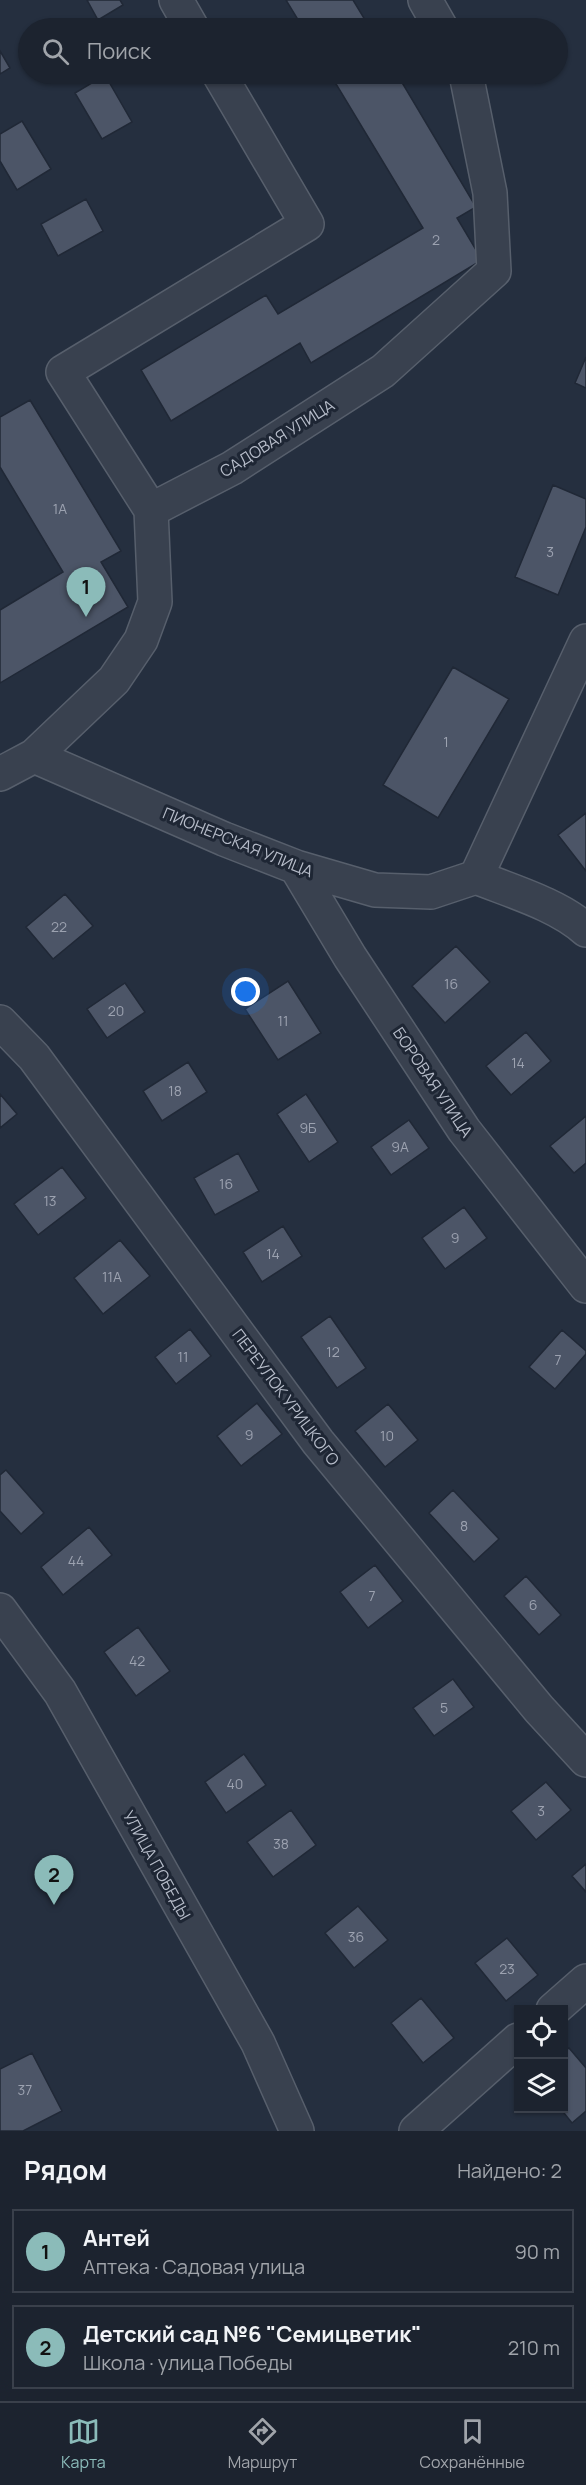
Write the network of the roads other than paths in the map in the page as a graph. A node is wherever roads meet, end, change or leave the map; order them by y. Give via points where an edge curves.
1 (176, 0) edge
2 (425, 0) edge
3 (186, 18) edge
4 (435, 18) edge
5 (225, 84) edge
6 (468, 84) edge
7 (151, 510) junction
8 (586, 641) edge
9 (34, 756) junction
10 (0, 774) edge
11 (296, 867) junction
12 (476, 877) junction
13 (586, 930) edge
14 (0, 1022) edge
15 (586, 1286) edge
16 (0, 1610) edge
17 (586, 1760) edge
18 (586, 1981) edge
19 (560, 2005) edge
20 (514, 2044) edge
21 (297, 2131) edge
22 (416, 2131) edge

1 - 3 street
2 - 4 street
5 - 7 street via 307,224 63,372
6 - 7 street, САДОВАЯ УЛИЦА via 490,193 494,271 383,371 232,468
7 - 9 street via 155,602 141,640 114,680
8 - 12 street
9 - 10 street
9 - 11 street, ПИОНЕРСКАЯ УЛИЦА
11 - 12 street, ПИОНЕРСКАЯ УЛИЦА via 375,890 431,892
11 - 15 street, БОРОВАЯ УЛИЦА via 464,1130
12 - 13 street via 538,902
14 - 17 street, ПЕРЕУЛОК УРИЦКОГО via 34,1057 318,1442 539,1710
16 - 21 street, УЛИЦА ПОБЕДЫ via 60,1692 258,2043
18 - 19 street
20 - 22 street

